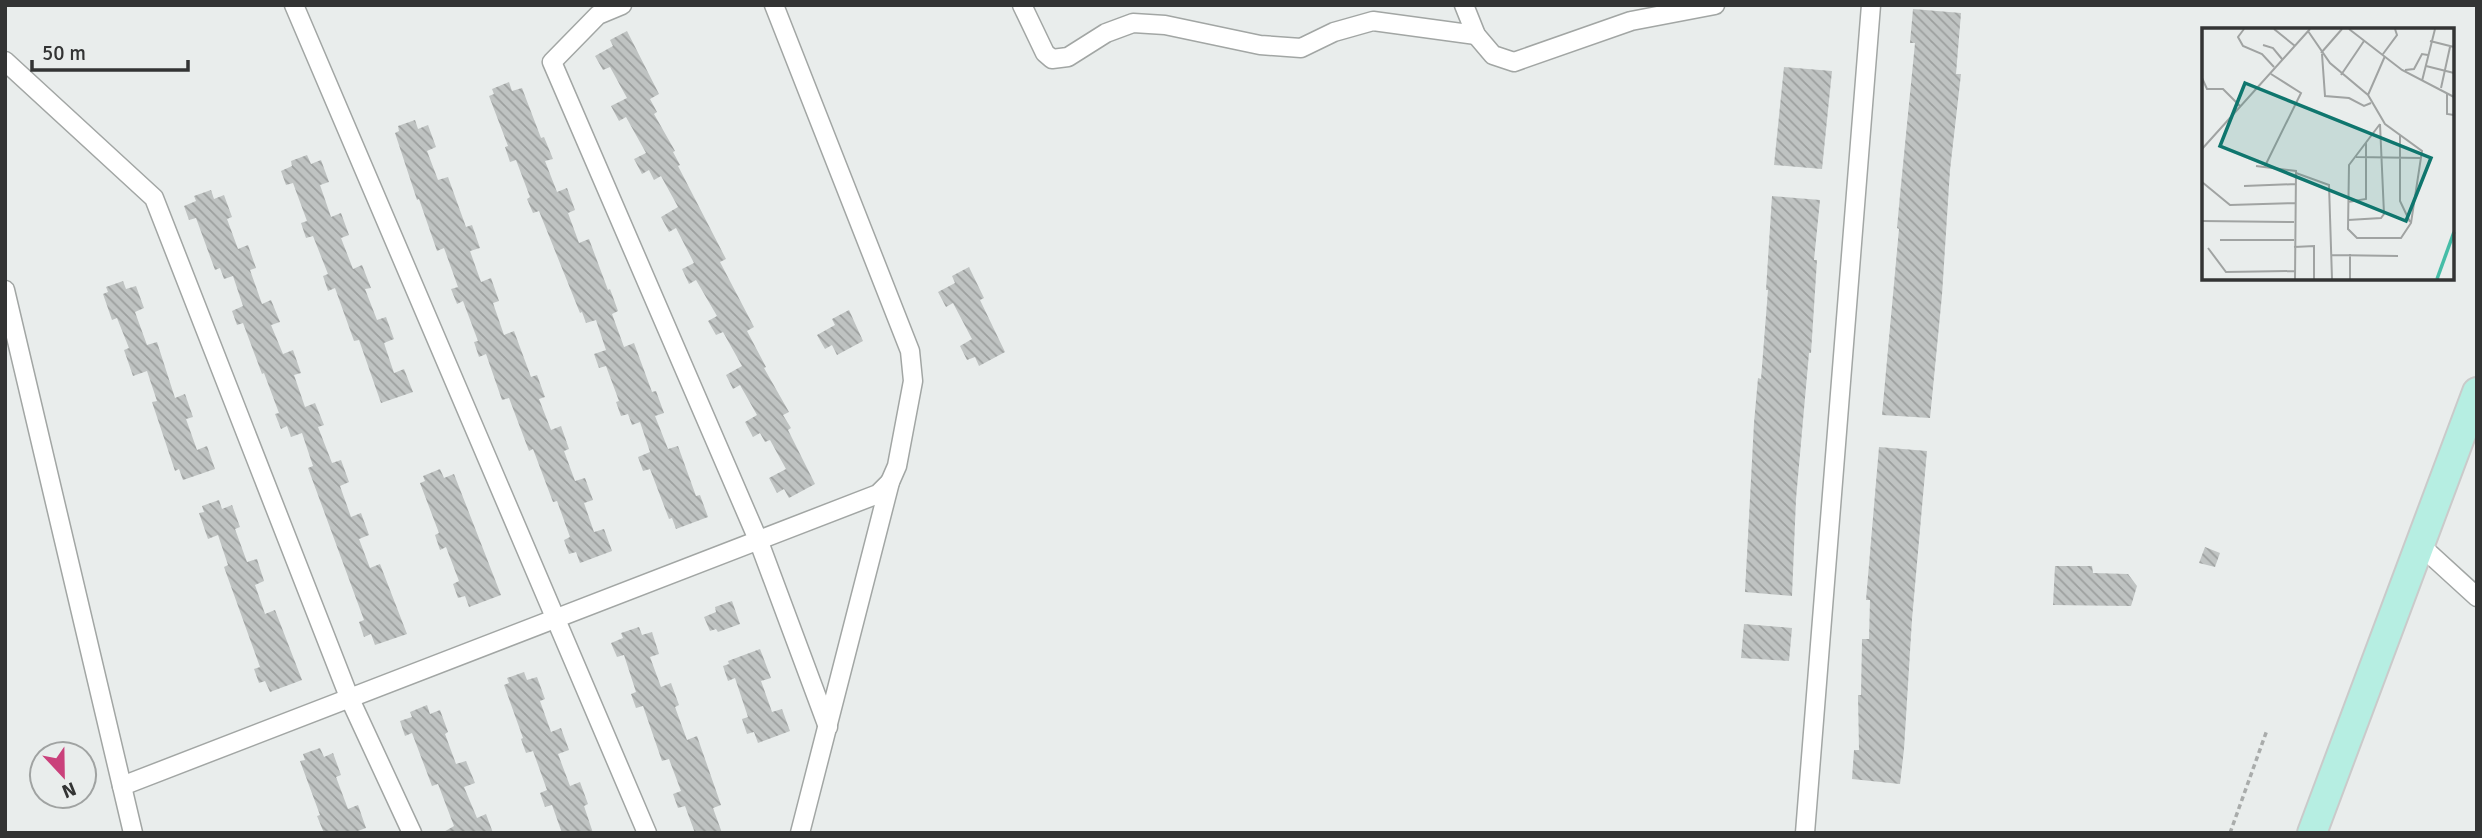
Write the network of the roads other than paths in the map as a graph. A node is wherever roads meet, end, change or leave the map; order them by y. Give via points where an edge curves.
1 (294, 5) edge
2 (622, 5) edge
3 (774, 5) edge
4 (1022, 5) edge
5 (1464, 5) edge
6 (1715, 5) edge
7 (1871, 5) edge
8 (1476, 36) junction
9 (5, 61) edge
10 (5, 290) edge
11 (2477, 392) edge
12 (890, 482) junction
13 (759, 542) junction
14 (2420, 545) junction
15 (2477, 597) edge
16 (555, 621) junction
17 (349, 697) junction
18 (828, 727) junction
19 (122, 786) junction
20 (133, 833) edge
21 (412, 833) edge
22 (647, 833) edge
23 (800, 833) edge
24 (1805, 833) edge
25 (2312, 833) edge

1 - 16 street
2 - 13 street via 598,15 552,62
3 - 12 street via 910,351 913,381
4 - 8 street via 1052,59 1068,57 1105,33 1133,23 1165,25 1259,45 1301,47 1373,21
5 - 8 street
6 - 8 street via 1631,21 1514,62 1493,55
7 - 24 street
9 - 17 street via 154,198
10 - 19 street
11 - 14 main road
12 - 13 street via 878,494
12 - 18 street
13 - 16 street
13 - 18 street
14 - 15 street
14 - 25 main road
16 - 17 street
16 - 22 street
17 - 19 street
17 - 21 street
18 - 23 street
19 - 20 street

